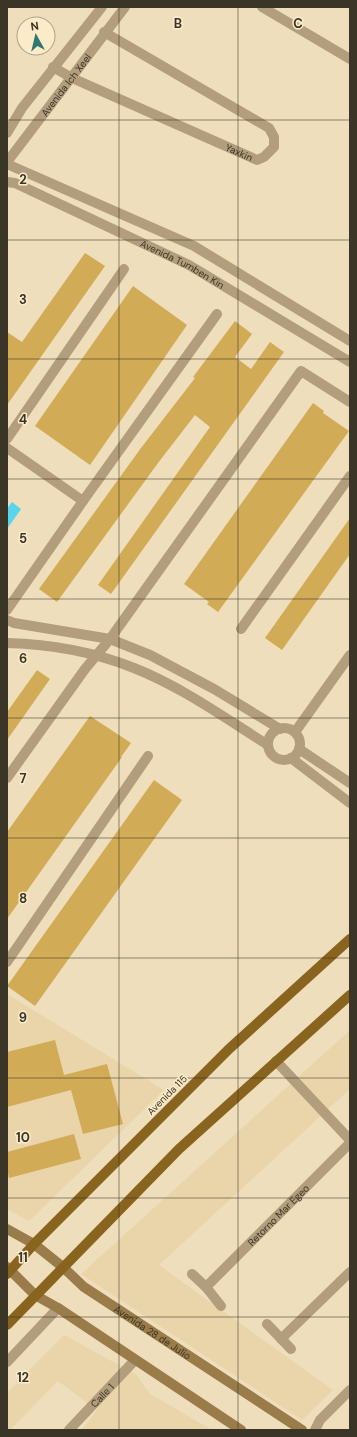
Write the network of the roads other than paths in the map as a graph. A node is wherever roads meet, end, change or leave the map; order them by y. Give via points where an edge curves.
1 (102, 7) edge
2 (125, 7) edge
3 (262, 7) edge
4 (104, 32) junction
5 (350, 59) edge
6 (53, 67) junction
7 (72, 78) junction
8 (7, 133) edge
9 (7, 163) edge
10 (7, 182) edge
11 (124, 269) dead end
12 (217, 314) dead end
13 (350, 341) edge
14 (350, 362) edge
15 (350, 402) edge
16 (7, 439) edge
17 (7, 448) edge
18 (350, 476) edge
19 (83, 501) junction
20 (7, 610) edge
21 (7, 620) edge
22 (241, 629) dead end
23 (110, 639) junction
24 (7, 643) edge
25 (350, 655) edge
26 (96, 656) junction
27 (280, 729) junction
28 (295, 732) junction
29 (268, 745) junction
30 (300, 750) junction
31 (148, 756) dead end
32 (291, 758) junction
33 (7, 778) edge
34 (350, 783) edge
35 (350, 803) edge
36 (350, 939) edge
37 (7, 962) edge
38 (350, 995) edge
39 (276, 1061) junction
40 (350, 1141) edge
41 (7, 1229) edge
42 (34, 1244) junction
43 (64, 1268) junction
44 (8, 1270) edge
45 (350, 1272) edge
46 (192, 1274) dead end
47 (206, 1287) junction
48 (35, 1295) junction
49 (221, 1306) dead end
50 (58, 1308) junction
51 (267, 1324) dead end
52 (7, 1325) edge
53 (281, 1339) junction
54 (291, 1349) dead end
55 (135, 1360) junction
56 (7, 1362) edge
57 (350, 1390) edge
58 (320, 1420) junction
59 (69, 1430) edge
60 (241, 1430) edge
61 (302, 1430) edge
62 (315, 1430) edge

1 - 6 street, Avenida Ich Xeel
2 - 4 street, Avenida Ich Xeel
3 - 5 street
4 - 7 street, Avenida Ich Xeel
4 - 7 street, Yaxkin via 269,128 274,137 274,147 257,160
6 - 7 street, Yaxkin
6 - 8 street, Avenida Ich Xeel
7 - 9 street, Avenida Ich Xeel
9 - 13 street, Avenida Tumben Kin via 194,246
10 - 14 street, Avenida Tumben Kin via 189,265
11 - 16 street
12 - 19 street
15 - 23 street via 301,371
17 - 19 street
18 - 22 street
19 - 20 street
21 - 23 street
23 - 26 street
23 - 27 street via 150,655 214,689
24 - 26 street via 32,644
25 - 28 street
26 - 29 street via 134,668 168,684
26 - 33 street
27 - 28 street
27 - 29 street via 271,735
28 - 30 street via 300,740
29 - 32 street via 272,755 277,758
30 - 32 street
30 - 34 street
31 - 37 street
32 - 35 street
36 - 42 main road, Avenida 115 via 229,1050
38 - 39 main road
39 - 40 street
39 - 43 main road via 179,1148
40 - 47 street, Retorno Mar Egeo
41 - 42 main road, Avenida 28 de Julio
42 - 43 main road, Avenida 28 de Julio
42 - 44 main road, Avenida 115
43 - 48 main road
43 - 61 main road, Avenida 28 de Julio via 84,1287
44 - 48 main road
45 - 53 street
46 - 47 street
47 - 49 street
48 - 50 main road
48 - 52 main road
50 - 55 main road
50 - 56 street
51 - 53 street
53 - 54 street
55 - 59 street, Calle 1
55 - 60 main road
57 - 58 street
58 - 61 street
58 - 62 street

